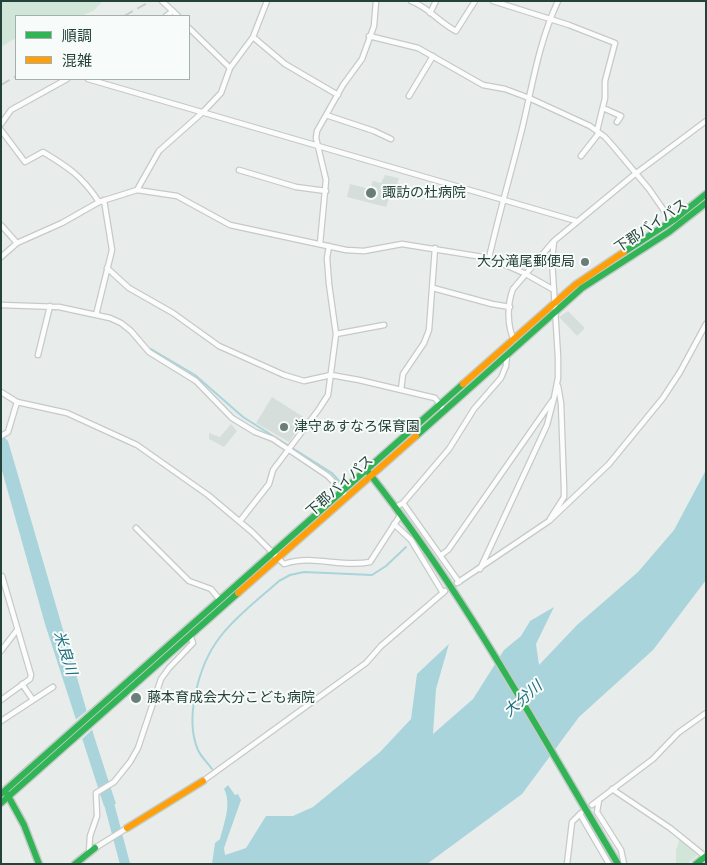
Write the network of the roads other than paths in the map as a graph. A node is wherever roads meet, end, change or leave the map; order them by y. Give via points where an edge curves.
1 (162, 1) edge
2 (267, 1) edge
3 (376, 1) edge
4 (411, 1) edge
5 (436, 1) edge
6 (475, 1) edge
7 (493, 1) edge
8 (558, 1) edge
9 (173, 11) junction
10 (430, 13) junction
11 (167, 15) edge
12 (177, 15) edge
13 (550, 19) junction
14 (190, 29) edge
15 (369, 36) junction
16 (252, 37) junction
17 (433, 56) junction
18 (230, 68) junction
19 (65, 80) edge
20 (91, 80) edge
21 (338, 95) junction
22 (409, 96) dead end
23 (529, 98) junction
24 (603, 108) junction
25 (203, 112) junction
26 (326, 115) junction
27 (706, 121) edge
28 (617, 122) dead end
29 (1, 124) edge
30 (1, 130) edge
31 (598, 132) junction
32 (391, 139) dead end
33 (318, 146) junction
34 (582, 156) dead end
35 (239, 170) dead end
36 (635, 174) junction
37 (137, 190) junction
38 (326, 191) junction
39 (706, 194) edge
40 (502, 200) junction
41 (101, 201) junction
42 (706, 203) edge
43 (576, 222) junction
44 (672, 222) junction
45 (1, 225) edge
46 (554, 241) junction
47 (17, 243) junction
48 (320, 244) junction
49 (329, 246) junction
50 (435, 248) junction
51 (1, 257) edge
52 (489, 258) junction
53 (107, 268) junction
54 (524, 273) junction
55 (432, 288) junction
56 (554, 290) junction
57 (555, 303) junction
58 (1, 305) edge
59 (50, 306) junction
60 (510, 307) junction
61 (555, 312) junction
62 (96, 315) junction
63 (706, 324) edge
64 (384, 325) dead end
65 (336, 334) junction
66 (515, 342) junction
67 (507, 354) junction
68 (38, 355) dead end
69 (331, 376) junction
70 (557, 383) junction
71 (401, 390) junction
72 (1, 392) edge
73 (554, 398) junction
74 (17, 402) junction
75 (442, 407) junction
76 (1, 436) edge
77 (289, 447) junction
78 (368, 473) junction
79 (345, 494) junction
80 (403, 503) junction
81 (396, 507) junction
82 (401, 514) junction
83 (240, 521) junction
84 (549, 521) junction
85 (394, 524) junction
86 (136, 528) dead end
87 (276, 555) junction
88 (441, 556) junction
89 (480, 569) junction
90 (2, 576) edge
91 (7, 596) junction
92 (2, 599) edge
93 (220, 600) junction
94 (17, 630) junction
95 (190, 635) junction
96 (1, 651) edge
97 (22, 684) junction
98 (53, 688) dead end
99 (1, 700) edge
100 (33, 700) junction
101 (706, 713) edge
102 (93, 717) junction
103 (1, 721) edge
104 (203, 781) joint
105 (612, 789) junction
106 (4, 792) edge
107 (602, 797) junction
108 (1, 803) edge
109 (592, 804) dead end
110 (127, 828) joint
111 (95, 848) joint
112 (89, 853) junction
113 (706, 857) edge
114 (39, 864) edge
115 (75, 864) edge
116 (567, 864) edge
117 (609, 864) edge
118 (618, 864) edge
119 (624, 864) edge
120 (696, 864) edge

1 - 9 street
2 - 16 street
3 - 15 street via 376,17
4 - 10 street
5 - 10 street
6 - 10 street via 456,31
7 - 13 street
8 - 13 street
9 - 11 street
9 - 12 street
13 - 23 street via 536,58
13 - 24 street via 615,43 605,81
14 - 18 street
15 - 17 street via 418,48
15 - 21 street via 362,59
16 - 18 street
16 - 21 street via 285,64
17 - 22 street
17 - 23 street via 482,85
18 - 25 street via 221,93
19 - 29 street via 11,110
20 - 25 street
21 - 26 street
23 - 31 street
23 - 40 street
24 - 28 street via 622,113
24 - 31 street
25 - 33 street
25 - 37 street via 159,151
26 - 32 street
26 - 33 street via 317,131
27 - 36 street
30 - 41 street via 25,162 43,152 74,170
31 - 34 street
31 - 36 street
33 - 38 street via 325,169
33 - 40 street
35 - 38 street via 296,187
36 - 43 street
36 - 44 street
37 - 41 street
37 - 48 street via 177,196 230,225
38 - 48 street
39 - 44 main road
40 - 43 street
40 - 52 street
41 - 47 street
41 - 53 street via 112,250
42 - 61 main road, 下郡バイパス via 669,232 582,288
43 - 46 street
44 - 57 main road via 594,271
45 - 47 street
46 - 54 street
46 - 56 street
47 - 51 street
48 - 49 street
49 - 50 street via 364,251 402,244
49 - 65 street via 329,284
50 - 52 street
50 - 55 street
52 - 54 street
53 - 62 street
53 - 69 street via 129,288 229,351 294,379 304,381
54 - 56 street
54 - 60 street via 513,289
55 - 60 street
55 - 71 street via 429,330 403,374
56 - 57 street
57 - 61 street
57 - 66 main road
58 - 59 street
59 - 62 street
59 - 68 street
60 - 66 street via 510,330
61 - 66 main road, 下郡バイパス
61 - 70 street
62 - 77 street via 121,323 132,331 149,352 196,381 232,418
63 - 84 street via 680,372 634,436
64 - 65 street
65 - 69 street
66 - 67 main road, 下郡バイパス
66 - 75 main road
67 - 75 main road, 下郡バイパス
67 - 80 street via 501,378 474,409 449,449
69 - 71 street
69 - 77 street via 324,402
70 - 73 street
70 - 84 street via 561,403 564,497
71 - 75 street via 435,398
72 - 74 street
73 - 88 street
73 - 89 street via 547,425
74 - 76 street via 8,432
74 - 83 street via 67,413 137,445
75 - 78 main road
77 - 79 street via 328,476
77 - 83 street via 273,470 269,484
78 - 79 main road
78 - 81 main road
79 - 87 main road
80 - 81 street
80 - 88 street
81 - 82 main road
82 - 85 street
82 - 118 main road via 462,605
83 - 87 street
84 - 89 street
85 - 87 street via 370,562 310,559 284,564
85 - 104 street via 411,540 444,592 366,663
86 - 93 street via 189,581 211,589
87 - 93 main road
87 - 95 main road
88 - 89 street via 458,582
90 - 91 street
91 - 92 street
91 - 94 street
93 - 102 main road
94 - 96 street
94 - 97 street via 31,675
95 - 102 main road
95 - 112 street via 193,643 161,679 134,756 118,778 96,794 97,816 90,836
97 - 99 street
97 - 100 street
98 - 100 street
100 - 103 street
101 - 105 street
102 - 106 main road
104 - 110 main road
105 - 107 street
105 - 113 street
106 - 108 main road
106 - 114 main road via 24,825
107 - 109 street
107 - 119 street via 596,805 597,812 621,850
110 - 111 street
111 - 112 main road
112 - 115 main road
113 - 120 main road
116 - 117 street via 572,822 580,813

